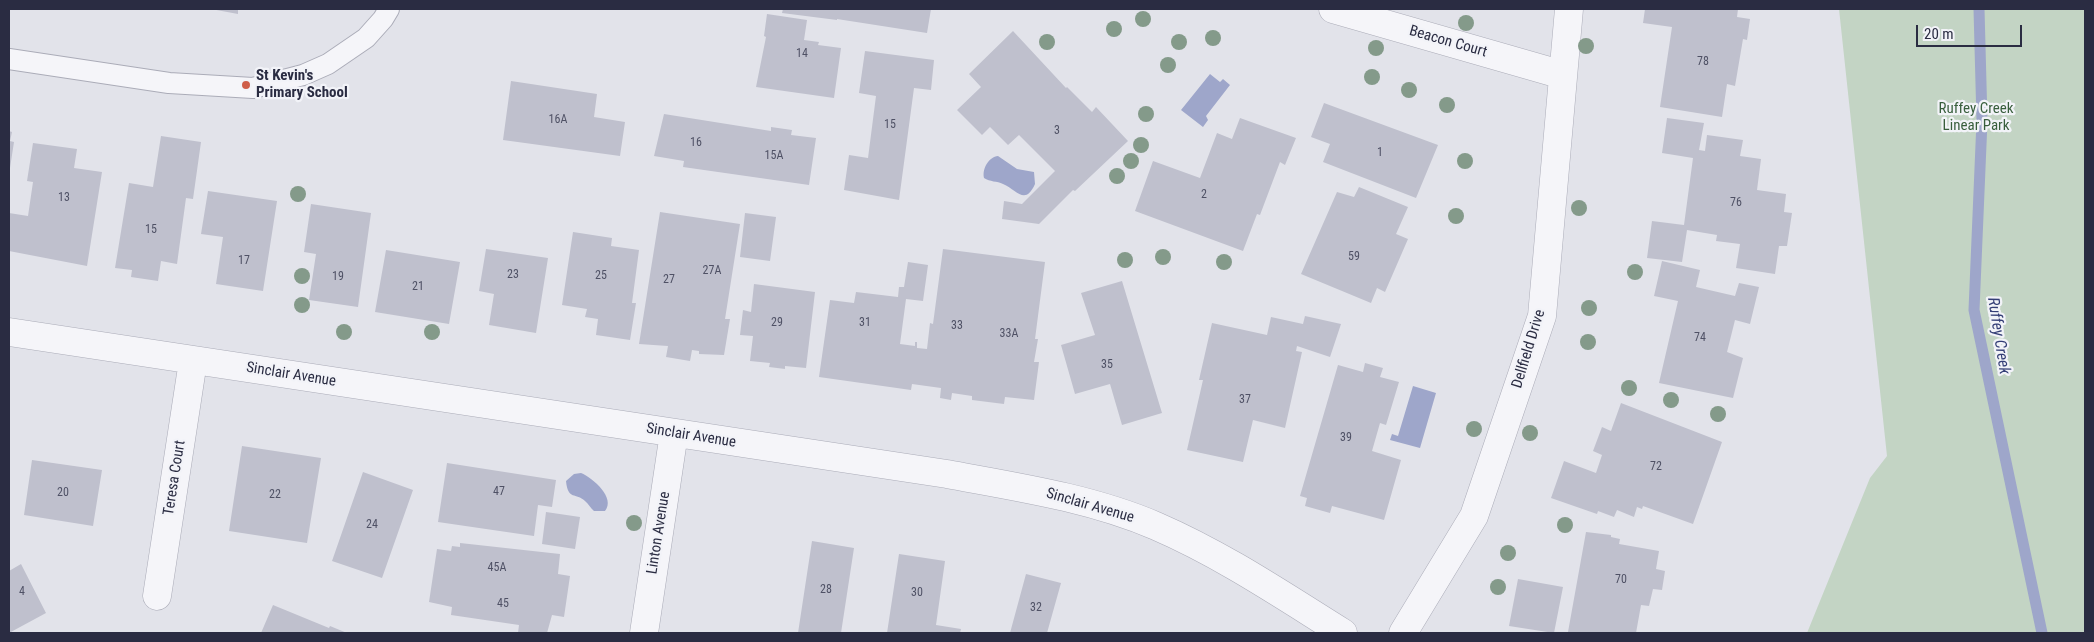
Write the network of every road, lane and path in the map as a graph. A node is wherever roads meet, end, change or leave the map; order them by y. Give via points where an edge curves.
1 (389, 9) edge
2 (1333, 9) edge
3 (1569, 9) edge
4 (9, 59) edge
5 (1563, 75) junction
6 (9, 332) edge
7 (193, 361) junction
8 (674, 433) junction
9 (157, 596) dead end
10 (644, 633) edge
11 (1344, 633) edge
12 (1404, 633) edge

1 - 4 lane via 366,38 328,64 303,75 253,88 168,82
2 - 5 street, Beacon Court
3 - 5 street, Dellfield Drive
5 - 12 street, Dellfield Drive via 1542,316 1474,516
6 - 7 street, Sinclair Avenue
7 - 8 street, Sinclair Avenue
7 - 9 street, Teresa Court
8 - 10 street, Linton Avenue
8 - 11 street, Sinclair Avenue via 947,474 1072,499 1155,525 1237,566

